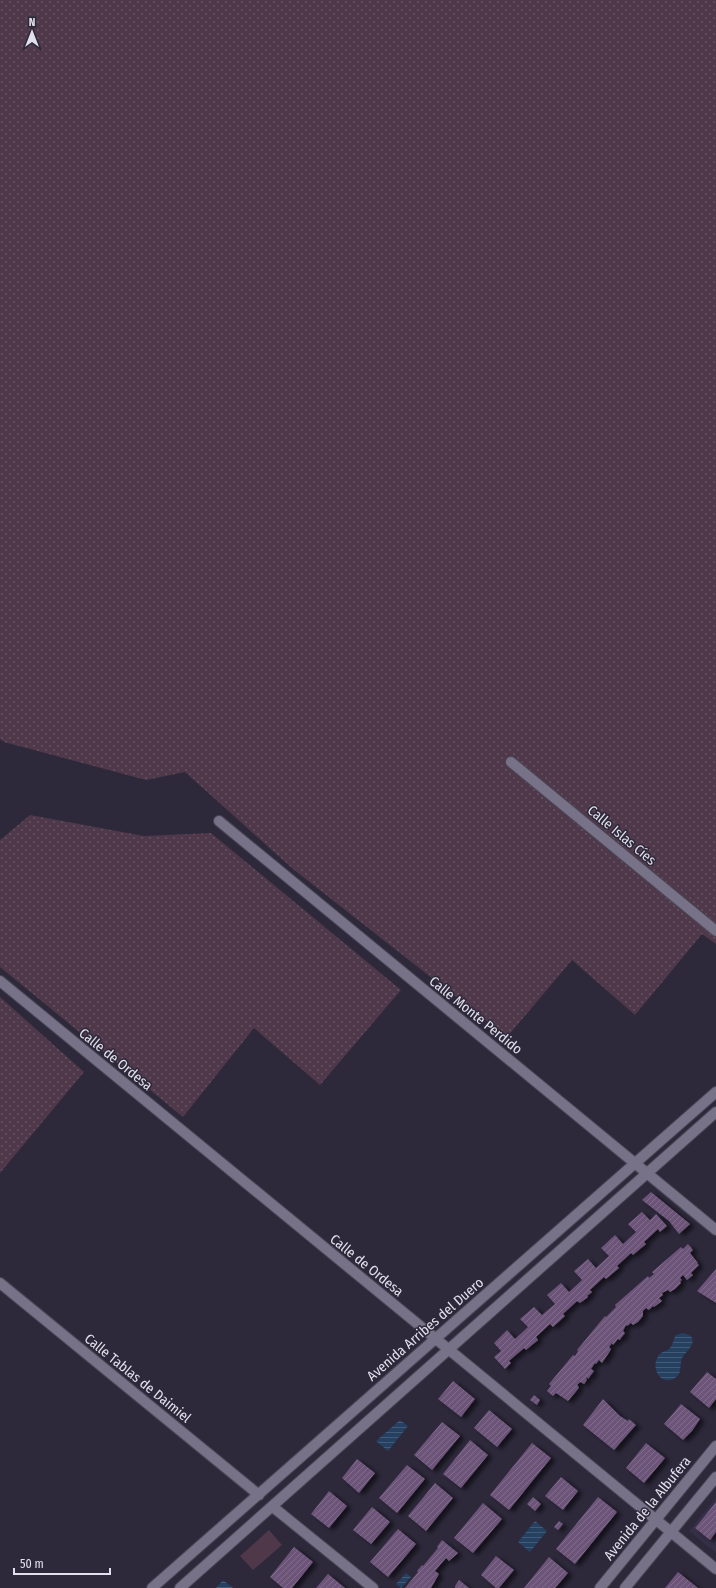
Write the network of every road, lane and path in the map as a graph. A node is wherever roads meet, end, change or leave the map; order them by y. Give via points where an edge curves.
1 (511, 762) dead end
2 (219, 821) dead end
3 (716, 931) edge
4 (0, 981) edge
5 (716, 1092) edge
6 (716, 1112) edge
7 (634, 1163) junction
8 (647, 1174) junction
9 (716, 1230) edge
10 (0, 1283) edge
11 (435, 1339) junction
12 (449, 1350) junction
13 (716, 1446) edge
14 (716, 1477) edge
15 (259, 1495) junction
16 (273, 1507) junction
17 (656, 1520) junction
18 (671, 1532) junction
19 (716, 1569) edge
20 (152, 1588) edge
21 (180, 1588) edge
22 (373, 1588) edge
23 (600, 1588) edge
24 (625, 1588) edge

1 - 3 street, Calle Islas Cíes
2 - 7 street, Calle Monte Perdido
4 - 11 street, Calle de Ordesa
5 - 7 street, Avenida Arribes del Duero
6 - 8 street
7 - 8 street, Calle Monte Perdido
7 - 11 street, Avenida Arribes del Duero
8 - 9 street, Calle Monte Perdido
8 - 12 street
10 - 15 street, Calle Tablas de Daimiel
11 - 12 street, Calle de Ordesa
11 - 15 street, Avenida Arribes del Duero
12 - 16 street
12 - 17 street, Calle de Ordesa
13 - 17 street, Avenida de la Albufera
14 - 18 street
15 - 20 street, Avenida Arribes del Duero
16 - 21 street
16 - 22 street
17 - 18 street, Calle de Ordesa
17 - 23 street, Avenida de la Albufera
18 - 19 street, Calle de Ordesa
18 - 24 street

